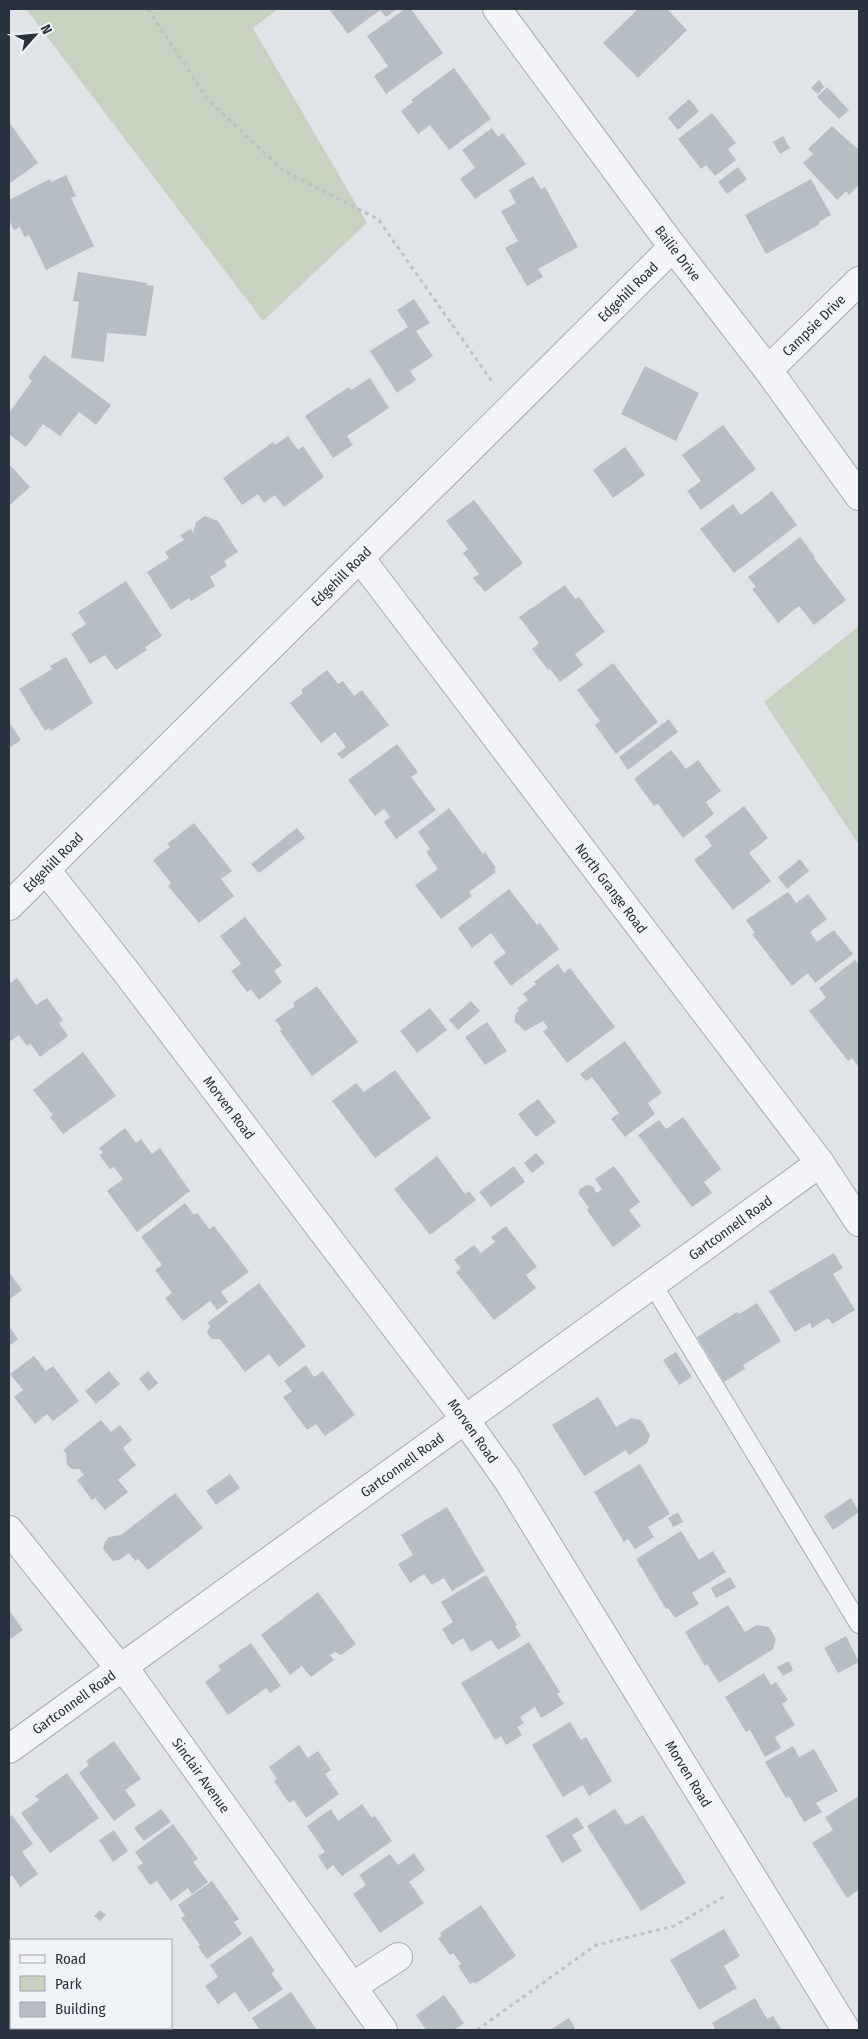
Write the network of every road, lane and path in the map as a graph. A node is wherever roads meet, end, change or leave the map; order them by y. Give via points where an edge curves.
1 (148, 9) edge
2 (507, 13) edge
3 (673, 246) junction
4 (859, 281) edge
5 (768, 370) junction
6 (510, 408) junction
7 (859, 496) edge
8 (360, 558) junction
9 (46, 870) junction
10 (9, 906) edge
11 (820, 1163) junction
12 (859, 1222) edge
13 (653, 1285) junction
14 (465, 1419) junction
15 (9, 1530) edge
16 (859, 1624) edge
17 (121, 1668) junction
18 (9, 1749) edge
19 (753, 1879) junction
20 (398, 1956) dead end
21 (352, 1987) junction
22 (382, 2030) edge
23 (477, 2030) edge
24 (846, 2030) edge

1 - 6 path via 208,100 284,171 378,219
2 - 3 street, Bailie Drive
3 - 5 street, Bailie Drive
3 - 6 street, Edgehill Road
4 - 5 street, Campsie Drive
5 - 7 street, Bailie Drive
6 - 8 street, Edgehill Road
8 - 9 street, Edgehill Road
8 - 11 street, North Grange Road
9 - 10 street, Edgehill Road
9 - 14 street, Morven Road
11 - 12 street, North Grange Road
11 - 13 street, Gartconnell Road
13 - 14 street, Gartconnell Road
13 - 16 lane
14 - 17 street, Gartconnell Road
14 - 19 street, Morven Road via 507,1479
15 - 17 street, Sinclair Avenue
17 - 18 street, Gartconnell Road
17 - 21 street, Sinclair Avenue via 133,1680
19 - 23 path via 674,1926 596,1945
19 - 24 street, Morven Road
20 - 21 street
21 - 22 street, Sinclair Avenue

